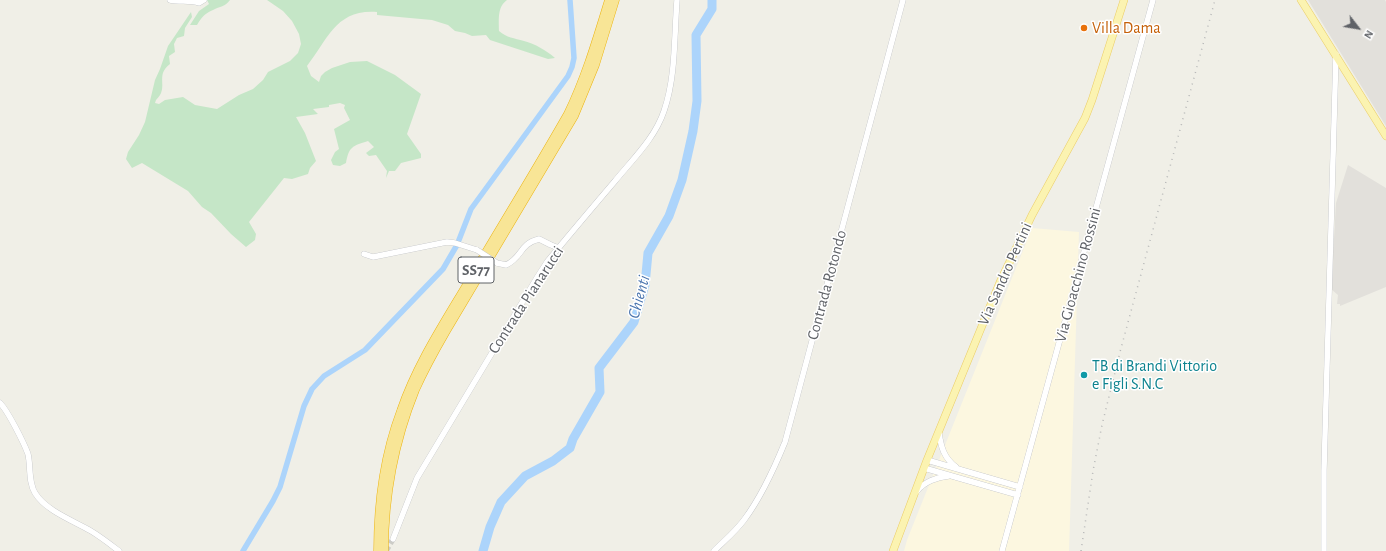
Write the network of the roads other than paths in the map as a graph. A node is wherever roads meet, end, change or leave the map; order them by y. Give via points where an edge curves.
1 (170, 0) edge
2 (204, 0) edge
3 (609, 0) edge
4 (615, 0) edge
5 (677, 0) edge
6 (903, 0) edge
7 (1124, 0) edge
8 (1153, 0) edge
9 (1301, 0) edge
10 (1336, 54) junction
11 (1386, 136) edge
12 (559, 248) junction
13 (364, 254) dead end
14 (0, 403) edge
15 (938, 432) junction
16 (927, 460) junction
17 (924, 468) junction
18 (958, 468) junction
19 (954, 475) junction
20 (984, 476) junction
21 (982, 484) junction
22 (1020, 487) junction
23 (1018, 495) junction
24 (912, 498) junction
25 (392, 539) tunnel mouth
26 (119, 551) edge
27 (378, 551) edge
28 (384, 551) edge
29 (714, 551) edge
30 (893, 551) edge
31 (1002, 551) edge
32 (1324, 551) edge

1 - 2 street via 199,3
3 - 27 highway, SS77 via 592,57 568,114 441,328 410,387 387,456 380,502
4 - 28 highway, SS77 via 595,65 574,116 446,331 416,389 399,435 389,482 384,520
5 - 12 street, Contrada Pianarucci via 670,89 659,123 647,143
6 - 29 street, Contrada Rotondo via 785,442 763,492 752,510
7 - 15 main road, Via Sandro Pertini via 1092,100 1016,246
8 - 22 street, Via Gioacchino Rossini
9 - 10 main road
10 - 11 main road
10 - 32 street via 1324,454
12 - 13 street, bridge via 539,239 526,245 514,262 506,265 477,250 447,242 373,257
12 - 25 street, Contrada Pianarucci via 534,282 417,478
14 - 26 street via 26,450 30,478 35,493 42,502 92,531
15 - 16 main road, Via Sandro Pertini
15 - 18 street via 940,445 946,457
16 - 17 main road, Via Sandro Pertini
16 - 18 street
17 - 19 street
17 - 24 main road, Via Sandro Pertini
18 - 20 street
19 - 21 street
19 - 24 street via 930,481 918,489
20 - 21 street
20 - 22 street
21 - 23 street
22 - 23 street, Via Gioacchino Rossini
23 - 31 street, Via Gioacchino Rossini
24 - 30 main road, Via Sandro Pertini

